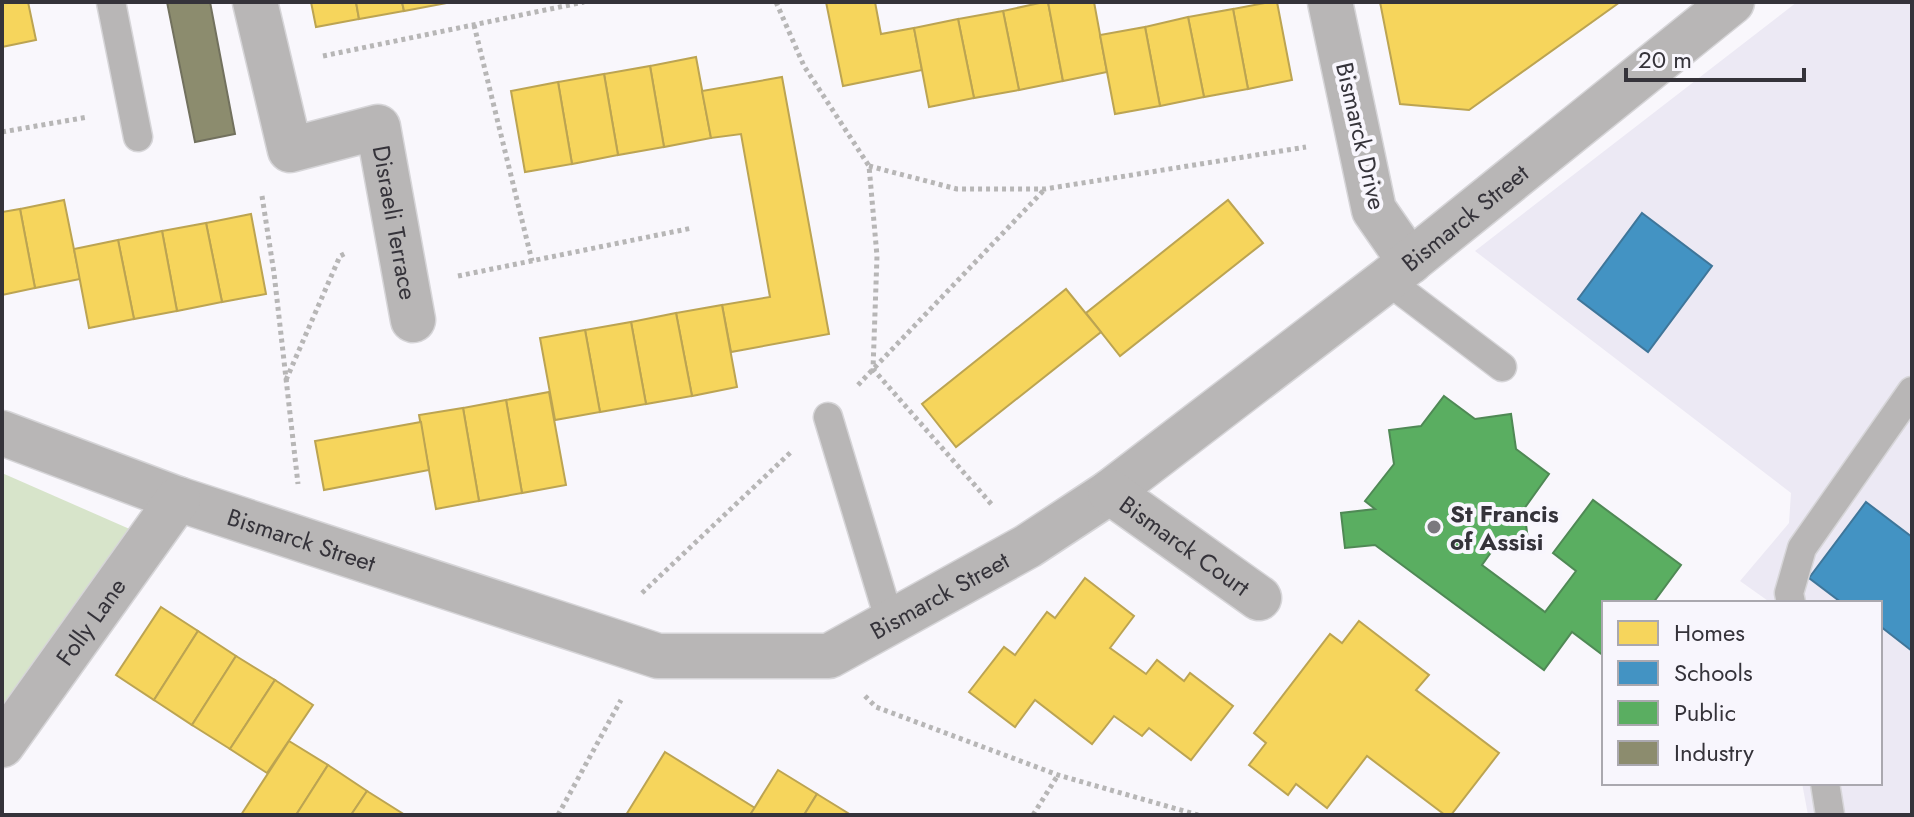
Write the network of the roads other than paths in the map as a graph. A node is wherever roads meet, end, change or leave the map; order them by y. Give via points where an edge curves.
1 (111, 2) edge
2 (255, 2) edge
3 (1330, 2) edge
4 (1732, 2) edge
5 (136, 123) road end
6 (1398, 271) junction
7 (410, 303) road end
8 (1502, 367) dead end
9 (1912, 391) edge
10 (828, 417) dead end
11 (2, 433) edge
12 (1110, 492) junction
13 (178, 499) junction
14 (1259, 598) dead end
15 (1791, 601) edge
16 (890, 622) junction
17 (2, 745) edge
18 (1825, 785) edge
19 (1830, 815) edge

1 - 5 lane
2 - 7 street, Disraeli Terrace via 290,150 378,127
3 - 6 street, Bismarck Drive via 1374,210
4 - 6 street, Bismarck Street
6 - 8 lane
6 - 12 street, Bismarck Street
9 - 15 lane via 1802,548
10 - 16 lane
11 - 13 street, Bismarck Street
12 - 14 street, Bismarck Court
12 - 16 street, Bismarck Street via 1028,546
13 - 16 street, Bismarck Street via 658,656 829,656
13 - 17 street, Folly Lane
18 - 19 lane

